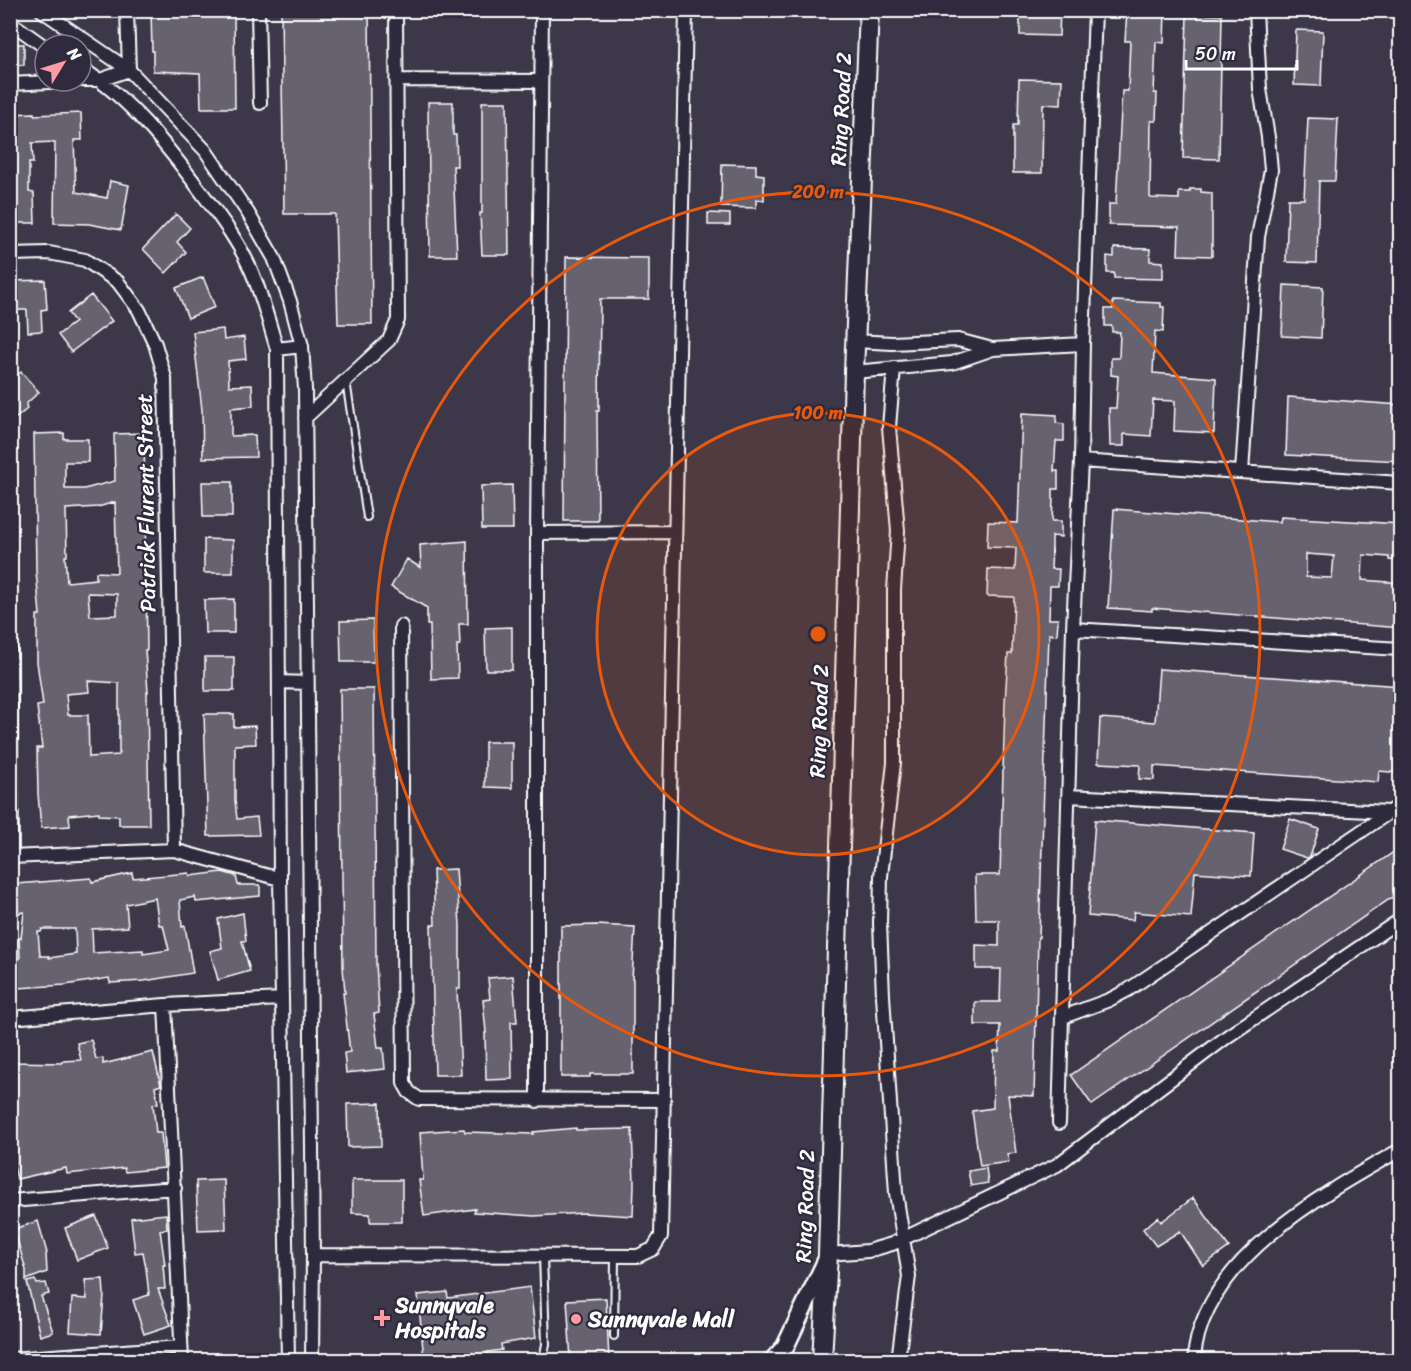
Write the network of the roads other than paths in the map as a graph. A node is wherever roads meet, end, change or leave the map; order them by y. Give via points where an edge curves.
1 (41, 10) edge
2 (127, 10) edge
3 (258, 10) edge
4 (396, 10) edge
5 (542, 10) edge
6 (686, 10) edge
7 (869, 10) edge
8 (1095, 10) edge
9 (1256, 10) edge
10 (10, 22) edge
11 (33, 38) edge
12 (129, 70) junction
13 (93, 76) edge
14 (93, 80) edge
15 (100, 80) junction
16 (396, 80) junction
17 (541, 81) junction
18 (33, 83) edge
19 (10, 84) edge
20 (260, 103) dead end
21 (10, 254) edge
22 (855, 341) junction
23 (1083, 344) junction
24 (302, 346) junction
25 (277, 349) junction
26 (993, 349) junction
27 (894, 368) junction
28 (854, 372) junction
29 (346, 380) junction
30 (305, 418) junction
31 (1081, 461) junction
32 (1242, 472) junction
33 (1401, 483) edge
34 (367, 517) dead end
35 (675, 532) junction
36 (537, 533) junction
37 (401, 626) dead end
38 (1073, 629) junction
39 (10, 647) edge
40 (1401, 649) edge
41 (280, 682) junction
42 (307, 683) junction
43 (1068, 796) junction
44 (1401, 805) edge
45 (1389, 812) junction
46 (174, 850) junction
47 (11, 857) edge
48 (280, 879) junction
49 (1401, 920) edge
50 (282, 999) junction
51 (165, 1005) junction
52 (1063, 1017) junction
53 (10, 1018) edge
54 (664, 1100) junction
55 (537, 1101) junction
56 (1059, 1123) dead end
57 (1401, 1150) edge
58 (175, 1188) junction
59 (10, 1201) edge
60 (903, 1239) junction
61 (314, 1255) junction
62 (543, 1256) junction
63 (615, 1256) junction
64 (828, 1256) junction
65 (614, 1336) dead end
66 (181, 1347) junction
67 (10, 1359) edge
68 (182, 1360) edge
69 (288, 1360) edge
70 (312, 1360) edge
71 (537, 1360) edge
72 (773, 1360) edge
73 (822, 1360) edge
74 (898, 1360) edge
75 (1194, 1360) edge

1 - 12 street
2 - 12 street
3 - 20 street
4 - 16 street
5 - 17 street
6 - 35 street
7 - 22 main road, Ring Road 2
8 - 23 street
9 - 32 street via 1260,89 1271,170 1258,237
10 - 11 street
12 - 15 street
12 - 24 street via 205,150 248,213 274,258
13 - 15 street
14 - 15 street
15 - 25 street via 139,116 228,229 251,270
16 - 17 street
16 - 29 street via 398,320 389,340
17 - 36 street
18 - 19 street
21 - 46 street, Patrick Flurent Street via 49,253 85,260 118,282 139,310 165,378
22 - 26 street via 957,340
22 - 28 main road, Ring Road 2
23 - 26 street
23 - 31 street
24 - 25 street
24 - 30 street
25 - 41 street
26 - 27 street via 952,363
27 - 28 street
27 - 60 street via 889,427 898,531 894,763 881,876 880,922 888,1087
28 - 64 main road, Ring Road 2
29 - 30 street
29 - 34 lane
30 - 42 street
31 - 32 street
31 - 38 street
32 - 33 street
35 - 36 street
35 - 54 street
36 - 55 street
37 - 55 street via 404,1083 419,1100
38 - 40 street
38 - 43 street
39 - 47 street
41 - 42 street
41 - 48 street
42 - 61 street
43 - 45 street
43 - 52 street
44 - 45 street
45 - 52 street via 1128,990
46 - 47 street
46 - 48 street
48 - 50 street
49 - 60 street via 1228,1036 1057,1165
50 - 51 street
50 - 69 street
51 - 53 street
51 - 58 street
52 - 56 street
54 - 55 street
54 - 63 street via 661,1236 653,1249 638,1256
57 - 75 street via 1317,1199 1265,1238 1212,1300 1195,1345
58 - 59 street
58 - 66 street
60 - 64 street via 868,1251
60 - 74 street via 909,1275
61 - 62 street
61 - 70 street
62 - 63 street
62 - 71 lane via 546,1344 544,1354
63 - 65 lane
64 - 72 main road via 785,1347
64 - 73 main road, Ring Road 2
66 - 67 street
66 - 68 street

